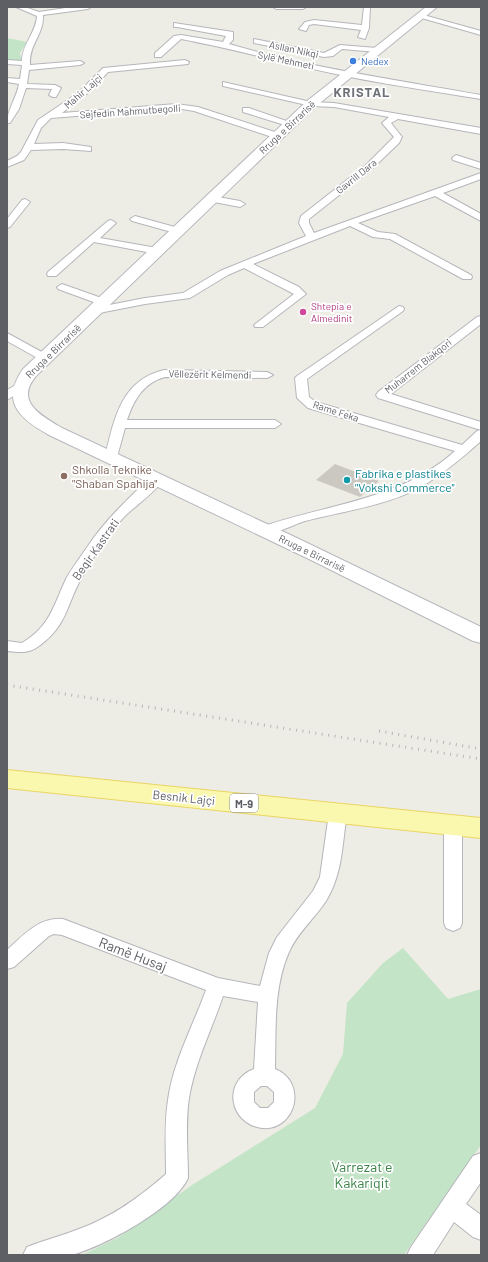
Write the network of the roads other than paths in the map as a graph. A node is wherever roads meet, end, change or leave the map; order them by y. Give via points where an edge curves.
1 (19, 7) edge
2 (88, 7) edge
3 (276, 7) edge
4 (303, 7) edge
5 (367, 7) edge
6 (432, 7) edge
7 (42, 12) edge
8 (420, 16) junction
9 (177, 25) dead end
10 (365, 28) junction
11 (303, 29) dead end
12 (481, 33) edge
13 (332, 40) dead end
14 (258, 41) dead end
15 (367, 42) junction
16 (225, 44) junction
17 (158, 55) dead end
18 (7, 62) edge
19 (185, 62) dead end
20 (80, 63) dead end
21 (7, 73) edge
22 (347, 73) junction
23 (24, 74) junction
24 (7, 80) edge
25 (226, 84) dead end
26 (53, 95) dead end
27 (481, 97) edge
28 (322, 102) junction
29 (246, 110) dead end
30 (49, 116) junction
31 (396, 116) junction
32 (8, 118) edge
33 (291, 124) junction
34 (481, 131) edge
35 (278, 136) junction
36 (29, 147) junction
37 (88, 150) dead end
38 (456, 158) dead end
39 (9, 166) edge
40 (481, 166) edge
41 (481, 176) edge
42 (437, 193) junction
43 (212, 199) junction
44 (25, 202) dead end
45 (240, 204) dead end
46 (481, 218) edge
47 (135, 219) dead end
48 (111, 223) dead end
49 (350, 223) junction
50 (7, 225) edge
51 (179, 231) junction
52 (312, 238) junction
53 (92, 239) junction
54 (157, 251) junction
55 (244, 264) junction
56 (52, 274) dead end
57 (468, 277) dead end
58 (62, 287) dead end
59 (99, 307) junction
60 (399, 309) dead end
61 (481, 319) edge
62 (259, 325) dead end
63 (7, 336) edge
64 (45, 358) junction
65 (267, 375) dead end
66 (13, 392) edge
67 (120, 424) junction
68 (275, 424) dead end
69 (481, 426) edge
70 (481, 434) edge
71 (465, 450) junction
72 (111, 457) junction
73 (156, 479) junction
74 (266, 530) junction
75 (481, 636) edge
76 (7, 646) edge
77 (7, 779) edge
78 (338, 813) junction
79 (453, 825) junction
80 (481, 828) edge
81 (453, 923) dead end
82 (7, 961) edge
83 (217, 986) junction
84 (268, 996) junction
85 (264, 1077) dead end
86 (481, 1163) edge
87 (452, 1208) junction
88 (481, 1230) edge
89 (36, 1255) edge
90 (420, 1255) edge

1 - 7 street
2 - 7 street
3 - 4 street
5 - 10 street
6 - 8 street, Rruga e Birrarisë
7 - 23 street via 39,26 26,51
8 - 12 street
8 - 15 street, Rruga e Birrarisë
9 - 16 street via 230,34
10 - 11 street via 314,22 307,23
10 - 15 street via 362,38
13 - 15 street
14 - 15 street, Asllan Nikqi via 324,55 340,47
15 - 22 street, Rruga e Birrarisë
16 - 17 street, Sylë Mehmeti via 178,37
16 - 22 street, Sylë Mehmeti via 259,55
18 - 23 street
19 - 30 street, Mahir Lajçi via 106,70 95,83 65,107
20 - 23 street
21 - 23 street
22 - 27 street, Sylë Mehmeti
22 - 28 street, Rruga e Birrarisë
23 - 24 street
23 - 26 street via 58,88
23 - 32 street
25 - 28 street
28 - 31 street
28 - 33 street, Rruga e Birrarisë
29 - 33 street
30 - 35 street, Sejfedin Mahmutbegolli via 176,106 195,109
30 - 36 street, Mahir Lajçi via 40,123
31 - 34 street
31 - 52 street, Gavrill Dara via 386,124 397,134 396,141 369,167 304,218
33 - 35 street, Rruga e Birrarisë
35 - 43 street, Rruga e Birrarisë
36 - 37 street via 63,146
36 - 39 street, Mahir Lajçi
38 - 40 street
41 - 42 street
42 - 46 street
42 - 49 street
43 - 45 street
43 - 51 street, Rruga e Birrarisë
44 - 50 street
47 - 51 street
48 - 53 street
49 - 52 street
49 - 57 street via 376,235 392,236
51 - 54 street, Rruga e Birrarisë
52 - 55 street
53 - 54 street
53 - 56 street
54 - 59 street, Rruga e Birrarisë
55 - 59 street via 186,296
55 - 62 street via 301,294
58 - 59 street
59 - 64 street, Rruga e Birrarisë
60 - 71 street, Rame Feka via 301,378 303,398 312,405
61 - 69 street, Muharrem Blakqori via 382,395
63 - 64 street
64 - 66 street, Rruga e Birrarisë
65 - 67 street, Vëllezërit Kelmendi via 154,374 139,386 127,404
66 - 72 street, Rruga e Birrarisë via 34,418
67 - 68 street
67 - 72 street, Vëllezërit Kelmendi
70 - 71 street
71 - 74 street via 429,476 388,496 298,519
72 - 73 street, Rruga e Birrarisë
73 - 74 street, Rruga e Birrarisë
73 - 76 street, Beqir Kastrati via 120,514 94,547 74,578 58,617 47,630 24,648
74 - 75 street, Rruga e Birrarisë
77 - 78 main road, Besnik Lajçi / M-9
78 - 79 main road, Besnik Lajçi / M-9
78 - 84 street via 329,877 290,933 279,954
79 - 80 main road, Besnik Lajçi / M-9
79 - 81 street
82 - 83 street, Ramë Husaj via 42,931 52,926 64,927
83 - 84 street, Ramë Husaj
83 - 89 street via 193,1048 180,1091 177,1178 150,1203 127,1218 76,1243
84 - 85 street
86 - 87 street
87 - 88 street
87 - 90 street

